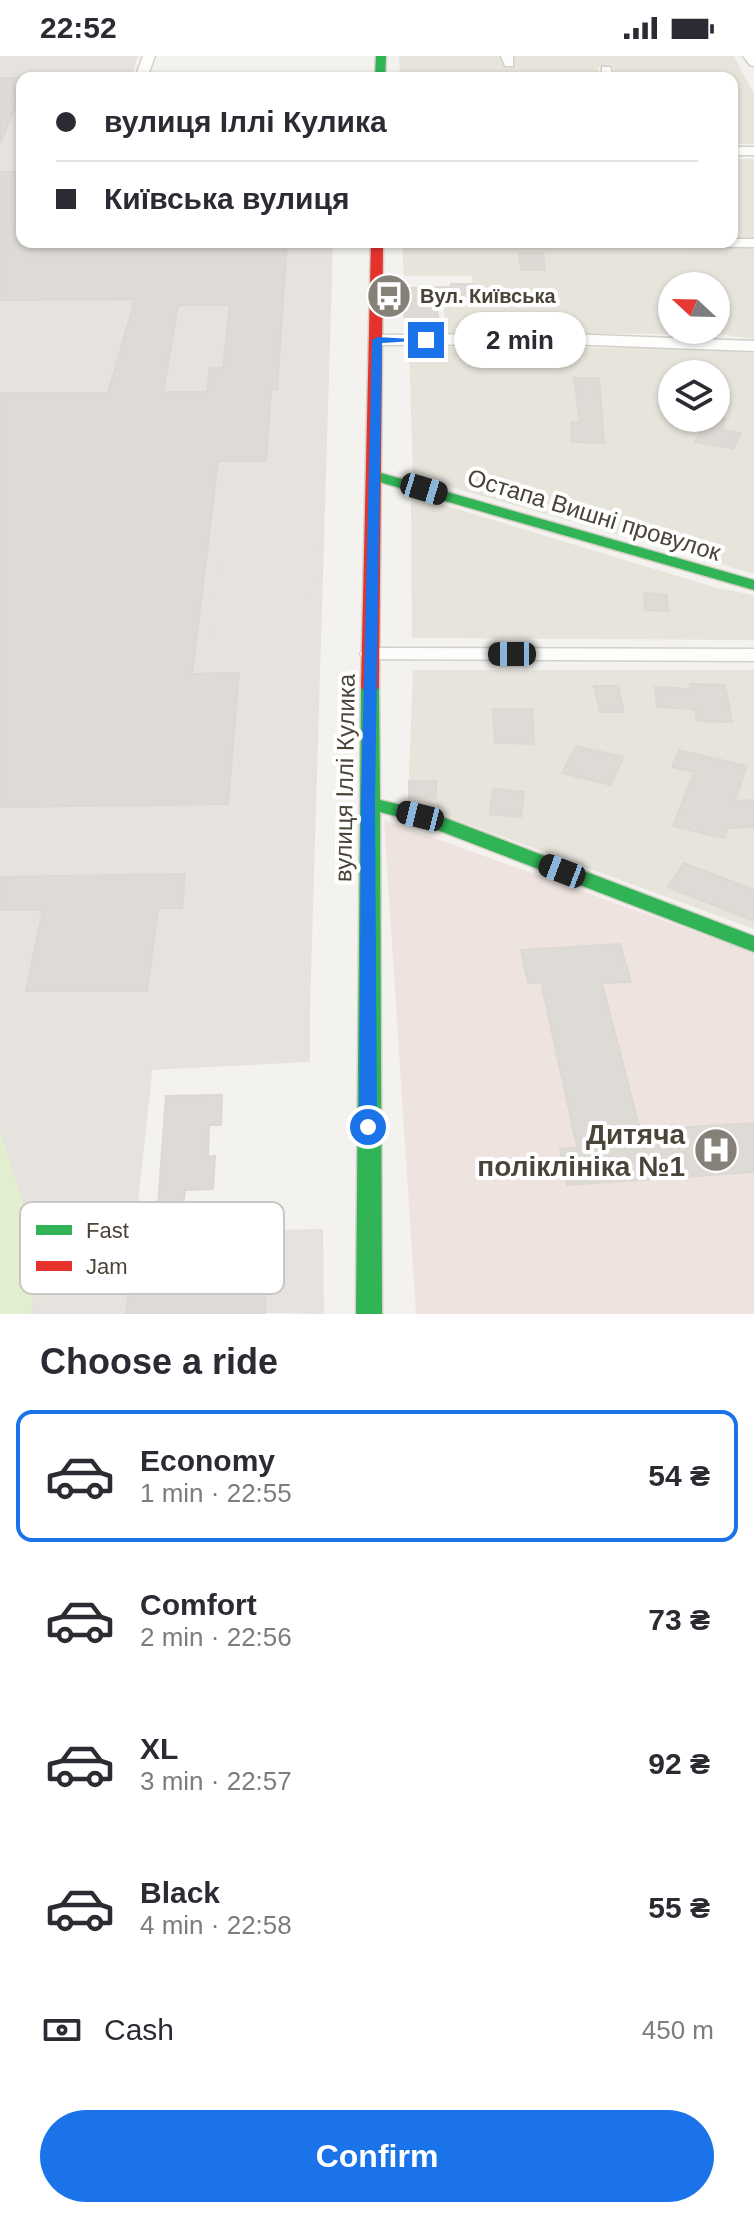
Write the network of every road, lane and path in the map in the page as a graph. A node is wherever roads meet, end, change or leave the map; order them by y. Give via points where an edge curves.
1 (749, 56) edge
2 (754, 63) edge
3 (377, 248) edge
4 (377, 340) junction
5 (754, 346) edge
6 (374, 476) junction
7 (754, 585) edge
8 (371, 654) junction
9 (754, 655) edge
10 (368, 803) junction
11 (754, 944) edge
12 (369, 1314) edge

1 - 2 street
3 - 4 street, вулиця Іллі Кулика
4 - 5 street
4 - 6 street, вулиця Іллі Кулика
6 - 7 street, Остапа Вишні провулок
6 - 8 street, вулиця Іллі Кулика
8 - 9 street
8 - 10 street, вулиця Іллі Кулика
10 - 11 street via 420,816
10 - 12 street, вулиця Іллі Кулика

